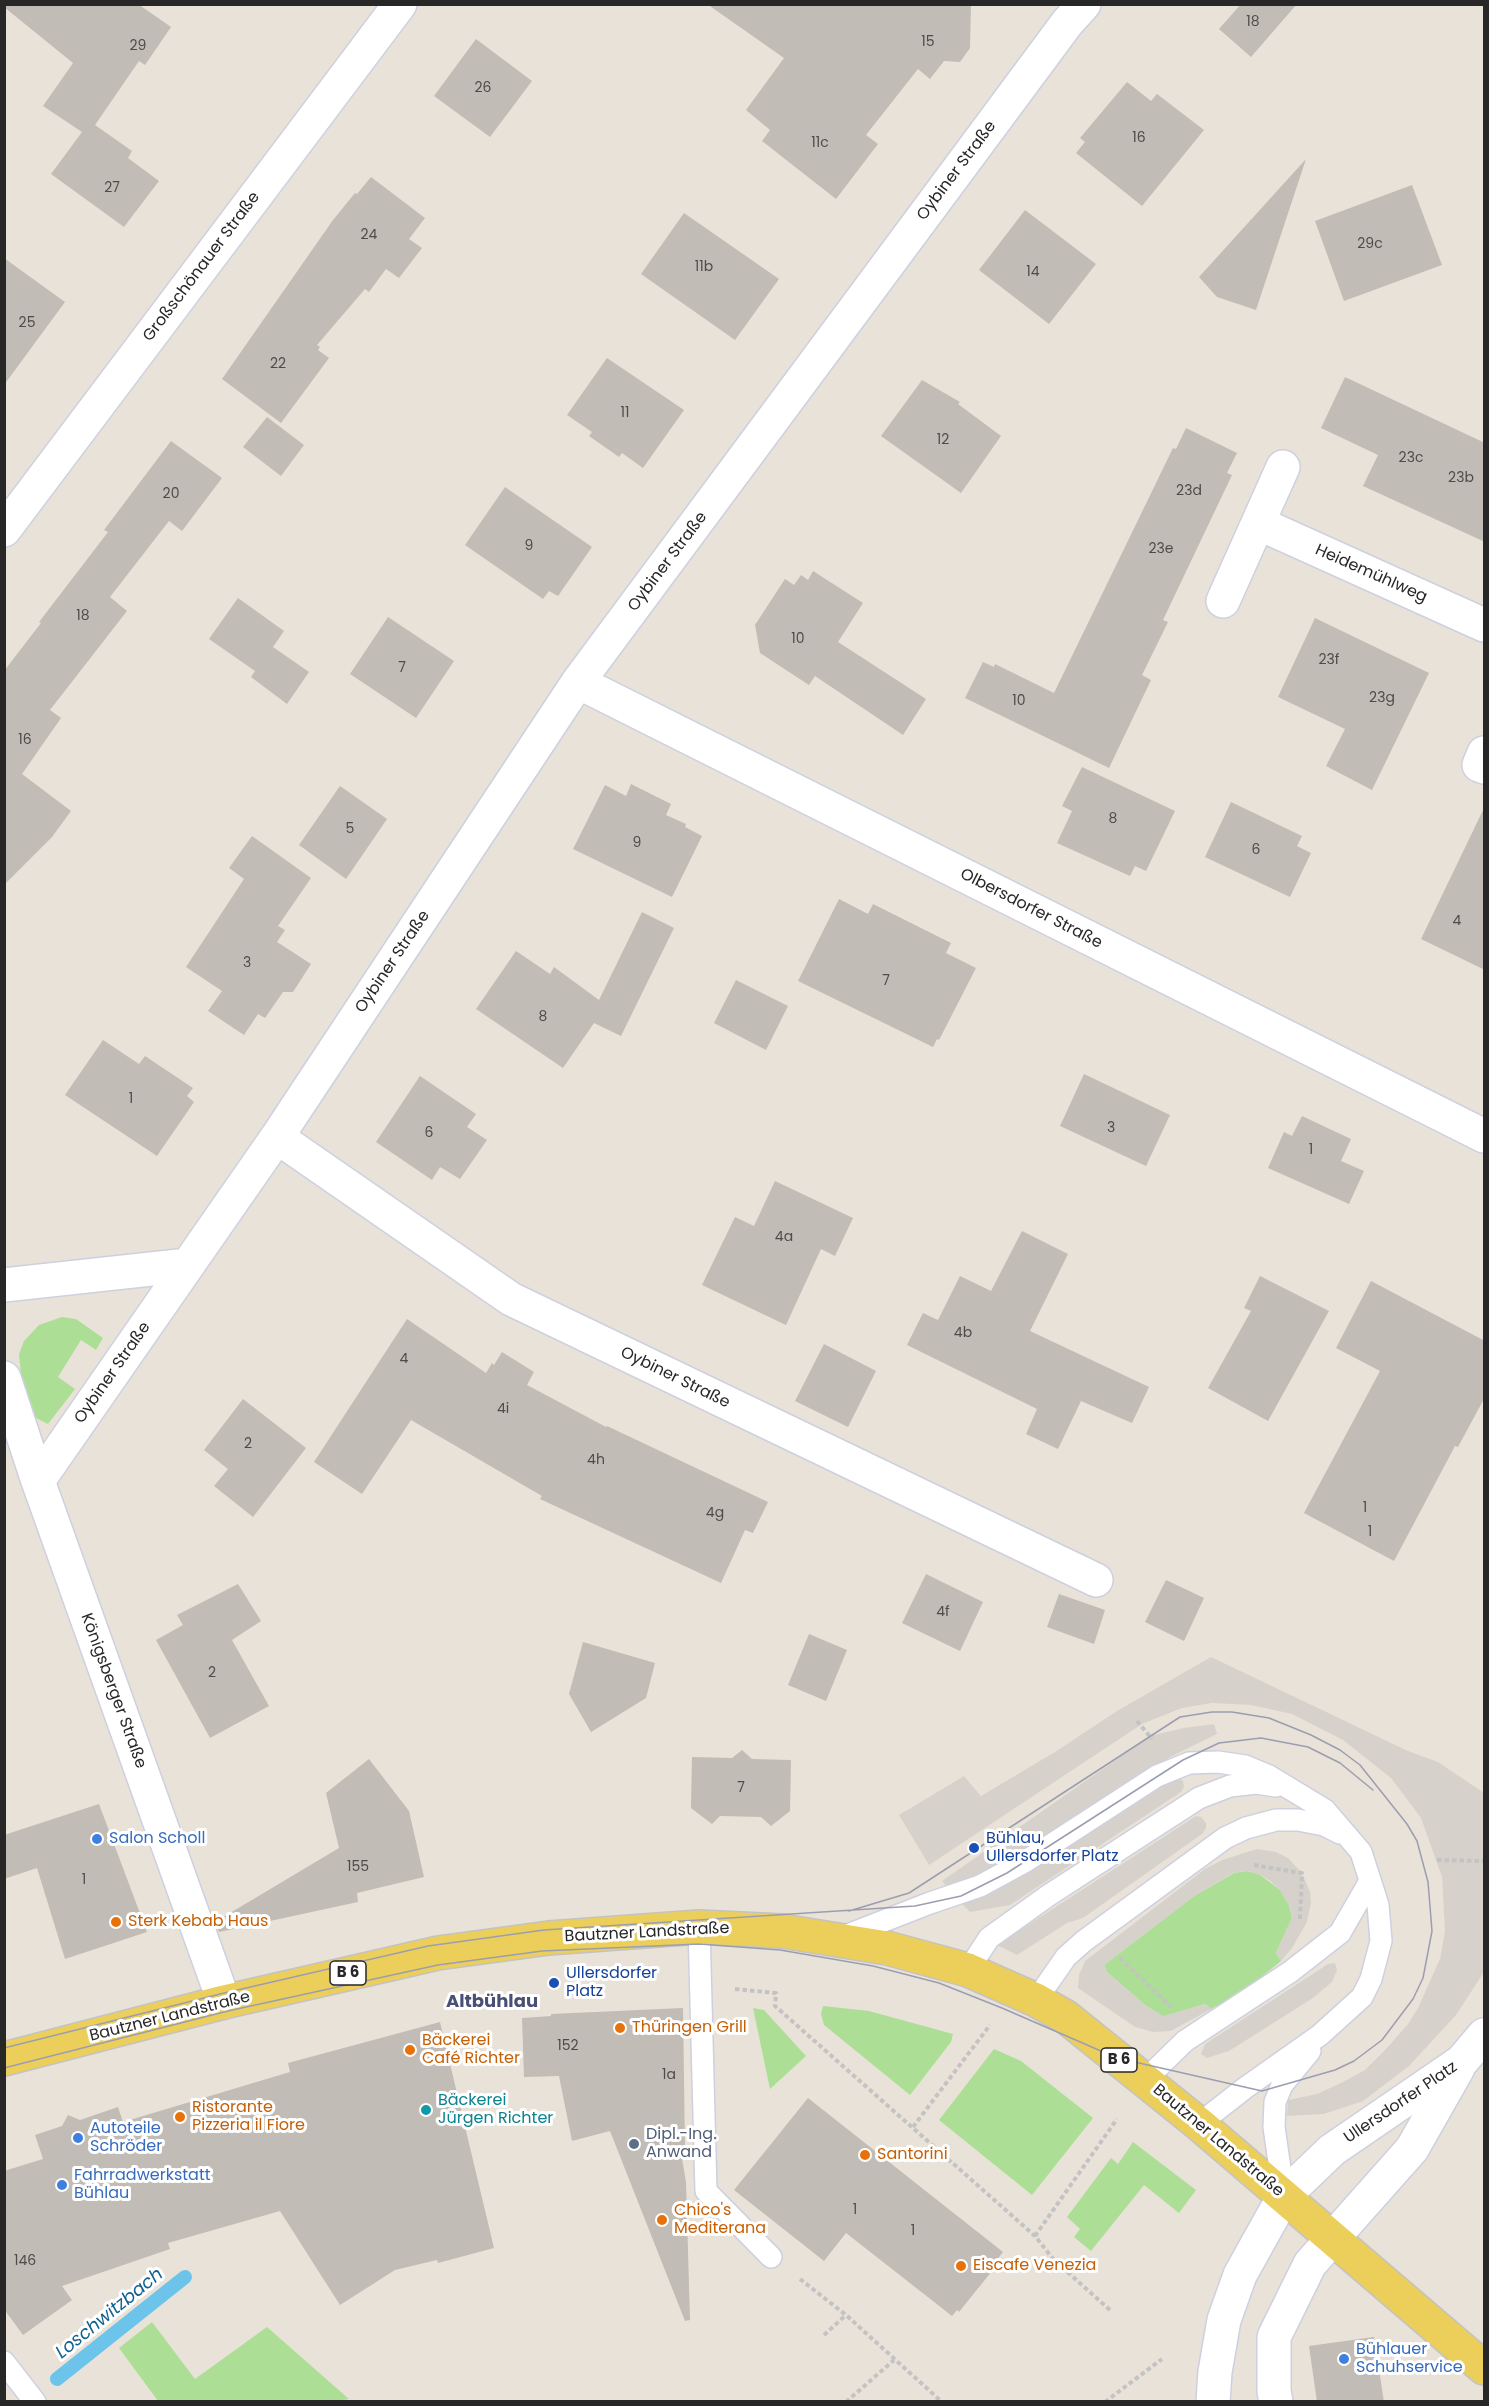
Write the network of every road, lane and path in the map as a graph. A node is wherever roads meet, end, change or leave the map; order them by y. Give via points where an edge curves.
1 (400, 4) edge
2 (1084, 4) edge
3 (1283, 467) dead end
4 (1258, 523) junction
5 (4, 530) edge
6 (1223, 601) dead end
7 (1485, 625) edge
8 (578, 682) junction
9 (1485, 753) edge
10 (1485, 767) edge
11 (1485, 1136) edge
12 (277, 1137) junction
13 (188, 1264) junction
14 (4, 1285) edge
15 (4, 1378) edge
16 (38, 1481) junction
17 (1096, 1580) dead end
18 (1297, 1792) junction
19 (1346, 1836) junction
20 (1437, 1860) dead end
21 (1485, 1861) edge
22 (1245, 1864) dead end
23 (1370, 1881) junction
24 (699, 1927) junction
25 (1300, 1927) dead end
26 (838, 1938) junction
27 (1118, 1955) dead end
28 (968, 1970) junction
29 (776, 1993) dead end
30 (1026, 1995) junction
31 (224, 2002) junction
32 (1177, 2012) dead end
33 (1320, 2035) junction
34 (1485, 2035) edge
35 (4, 2059) edge
36 (1462, 2061) junction
37 (1144, 2080) junction
38 (1117, 2119) dead end
39 (1199, 2124) junction
40 (913, 2127) junction
41 (1284, 2196) junction
42 (1035, 2236) junction
43 (1331, 2238) junction
44 (771, 2257) joint
45 (1111, 2312) dead end
46 (846, 2315) junction
47 (824, 2335) dead end
48 (1162, 2359) dead end
49 (894, 2360) junction
50 (4, 2362) edge
51 (1485, 2368) edge
52 (35, 2402) edge
53 (846, 2402) edge
54 (942, 2402) edge
55 (1105, 2402) edge
56 (1214, 2402) edge
57 (1276, 2402) edge

1 - 5 street, Großschönauer Straße
2 - 8 street, Oybiner Straße
3 - 4 street
4 - 6 street
4 - 7 street, Heidemühlweg
8 - 11 street, Olbersdorfer Straße
8 - 12 street, Oybiner Straße
9 - 10 street via 1479,765
12 - 13 street, Oybiner Straße
12 - 17 street, Oybiner Straße via 512,1299
13 - 14 street
13 - 16 street, Oybiner Straße
15 - 16 street, Königsberger Straße
16 - 31 street, Königsberger Straße
18 - 19 lane via 1324,1810
18 - 26 lane via 1245,1766 1189,1763 1157,1776 1026,1861 980,1886
18 - 28 lane via 1256,1783 1230,1786 1199,1798 989,1938
19 - 23 lane via 1361,1852
19 - 30 lane via 1323,1825 1276,1820 1225,1838 1114,1917
20 - 21 path
22 - 25 path via 1302,1873
23 - 33 lane via 1378,1905 1381,1941 1371,1979 1362,1997
23 - 37 lane via 1340,1933 1290,1972 1185,2041
24 - 26 main road, Bautzner Landstraße / B 6
24 - 31 main road, Bautzner Landstraße / B 6 via 549,1938 438,1953
24 - 44 lane via 706,2191
26 - 28 main road, Bautzner Landstraße / B 6
27 - 32 path
28 - 30 main road, Bautzner Landstraße / B 6
29 - 40 path via 775,2006
30 - 37 main road, Bautzner Landstraße / B 6 via 1066,2017
30 - 40 path
31 - 35 main road, Bautzner Landstraße / B 6
33 - 39 lane
33 - 41 lane via 1282,2085 1275,2102 1274,2127
34 - 36 street
36 - 41 street, Ullersdorfer Platz via 1332,2150
36 - 43 street, Ullersdorfer Platz via 1412,2150
37 - 39 main road, Bautzner Landstraße / B 6
38 - 42 path
39 - 41 main road, Bautzner Landstraße / B 6
40 - 42 path
41 - 43 main road, Bautzner Landstraße / B 6
41 - 56 street, Ullersdorfer Platz via 1240,2275 1224,2320
42 - 45 path via 1054,2260
43 - 51 main road, Bautzner Landstraße / B 6
43 - 57 street, Ullersdorfer Platz via 1310,2264 1274,2337
44 - 46 path
46 - 47 path
46 - 49 path
48 - 55 path
49 - 53 path
49 - 54 path
50 - 52 lane

